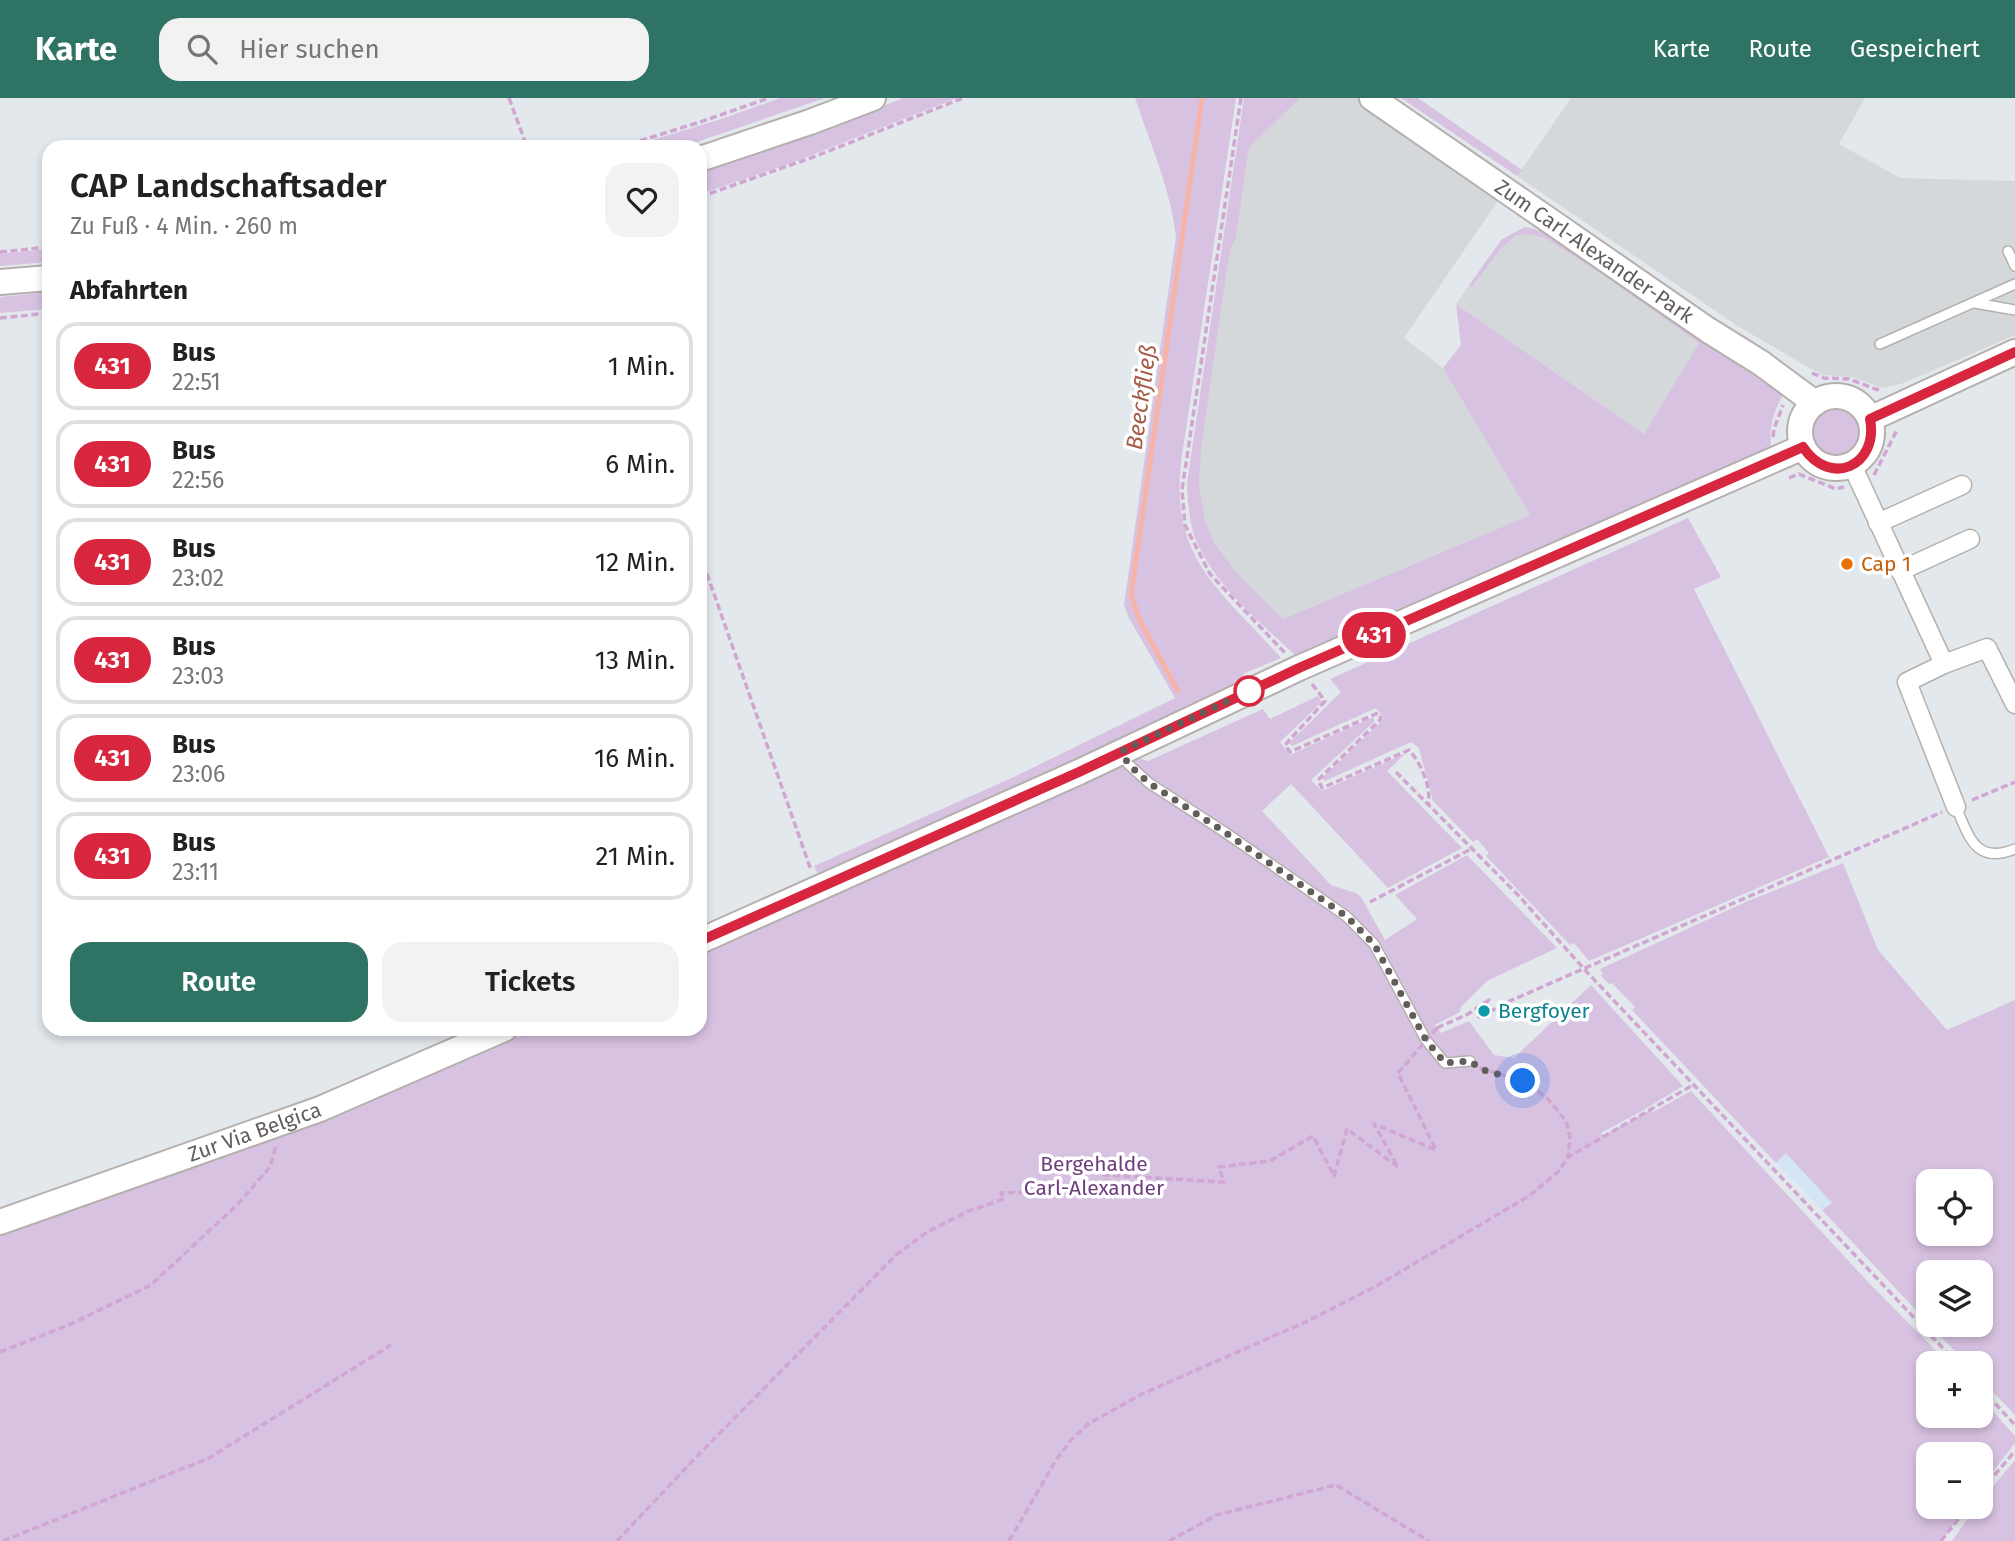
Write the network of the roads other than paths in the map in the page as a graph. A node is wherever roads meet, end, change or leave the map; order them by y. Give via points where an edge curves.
1 (873, 98) edge
2 (1372, 98) edge
3 (707, 157) edge
4 (2008, 251) dead end
5 (2015, 267) edge
6 (42, 279) edge
7 (0, 282) edge
8 (2015, 284) edge
9 (1974, 303) junction
10 (2015, 310) edge
11 (1880, 344) dead end
12 (2015, 352) edge
13 (1815, 403) junction
14 (1870, 419) junction
15 (1803, 447) junction
16 (1855, 473) junction
17 (1962, 485) dead end
18 (1878, 523) junction
19 (1970, 539) dead end
20 (1900, 571) junction
21 (1944, 664) junction
22 (2015, 704) edge
23 (1122, 751) junction
24 (1956, 806) joint
25 (2015, 849) edge
26 (707, 938) edge
27 (488, 1036) edge
28 (1470, 1061) road end
29 (0, 1222) edge

1 - 3 street
2 - 13 street, Zum Carl-Alexander-Park
4 - 5 lane
6 - 7 street
8 - 9 lane
9 - 10 lane
9 - 11 lane
12 - 14 street
13 - 14 street via 1840,396 1853,400
13 - 15 street via 1801,423
14 - 16 street via 1870,446
15 - 16 street via 1818,464
15 - 23 street via 1783,472 1299,668
16 - 18 street
17 - 18 street
18 - 20 street
19 - 20 street
20 - 21 street
21 - 22 street via 1987,648
21 - 24 street via 1907,682
23 - 26 street
23 - 28 lane via 1128,764 1149,783 1346,916 1374,944 1437,1054 1445,1063
24 - 25 lane via 1970,838 1985,852 1993,855
27 - 29 street, Zur Via Belgica via 320,1109

